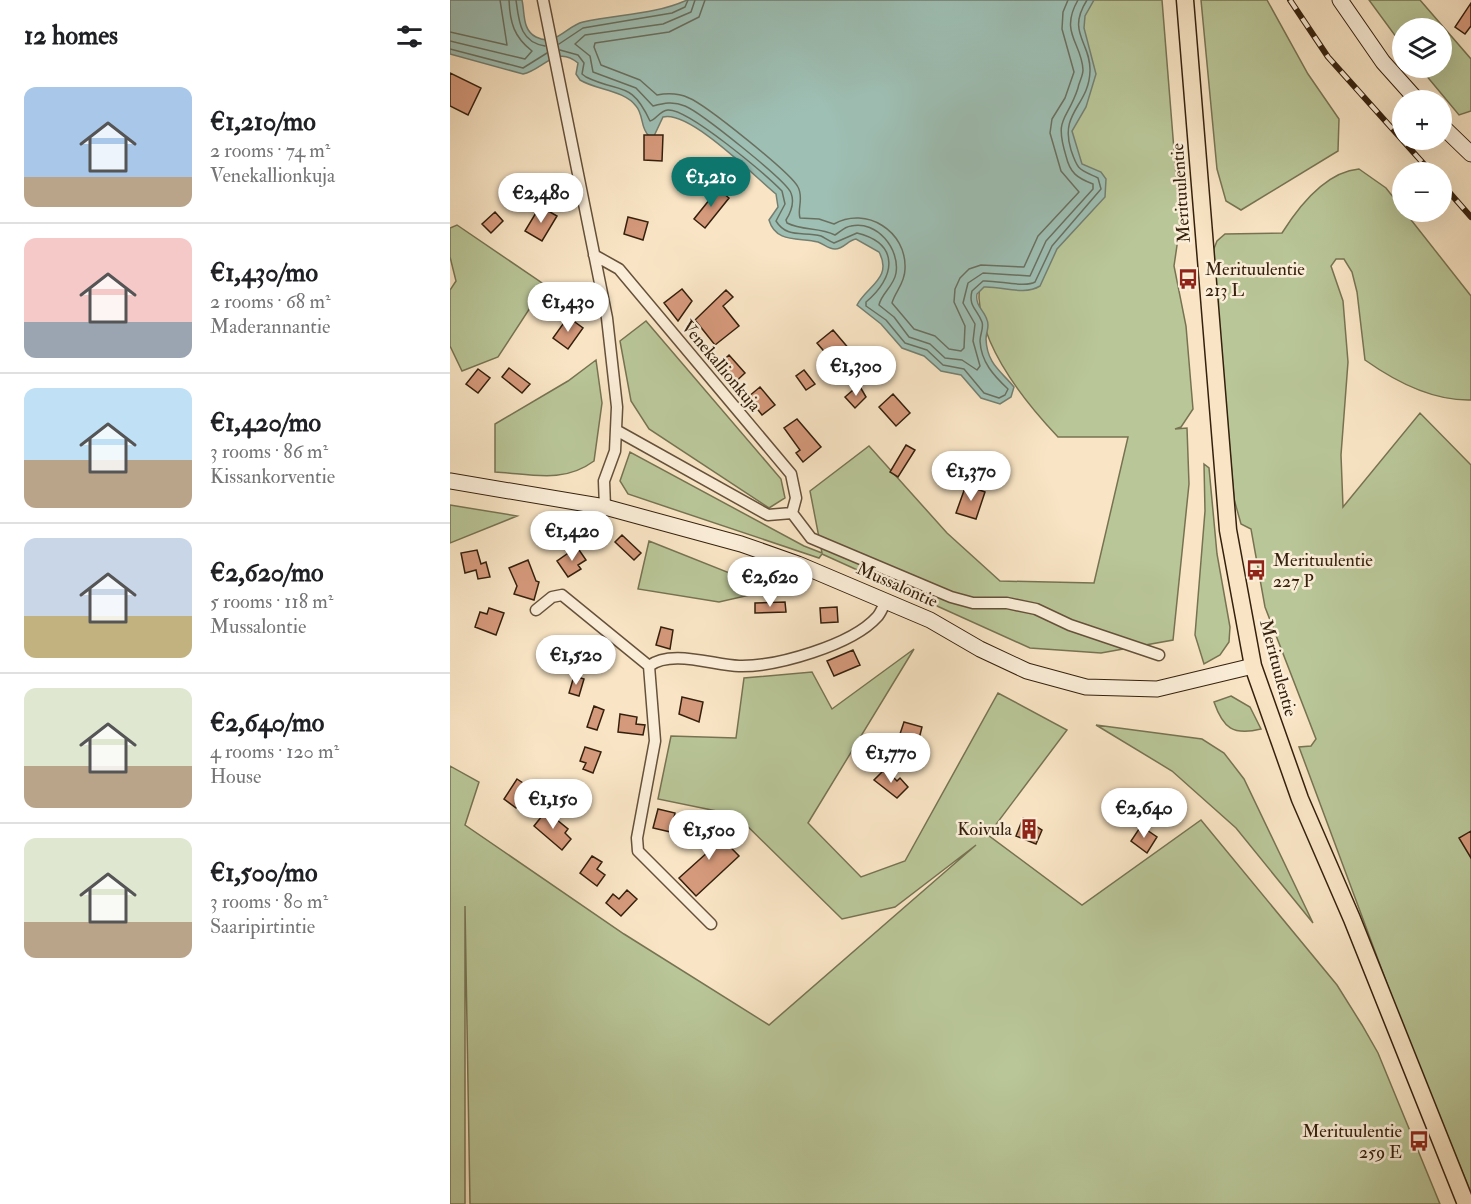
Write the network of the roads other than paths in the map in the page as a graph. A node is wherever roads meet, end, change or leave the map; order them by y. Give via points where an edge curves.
1 (543, 0) edge
2 (1185, 0) edge
3 (1340, 0) edge
4 (1408, 90) edge
5 (1452, 136) edge
6 (1471, 154) edge
7 (594, 255) junction
8 (616, 430) junction
9 (450, 481) edge
10 (605, 507) junction
11 (792, 513) junction
12 (886, 601) junction
13 (536, 610) dead end
14 (1159, 656) dead end
15 (649, 666) junction
16 (1253, 666) junction
17 (711, 924) dead end
18 (1466, 1204) edge

1 - 7 street
2 - 16 main road, Merituulentie via 1228,530
3 - 4 main road via 1383,62
5 - 6 main road
7 - 8 street via 607,318
7 - 11 street, Venekallionkuja via 619,268 790,474 796,498
8 - 10 street via 615,451 604,481
8 - 11 street via 768,515
9 - 10 main road, Mussalontie
10 - 12 main road, Mussalontie via 741,544
11 - 14 street via 811,538 951,597 1036,609
12 - 15 street via 878,617 855,634 830,646 764,665 673,659 657,660
12 - 16 main road, Mussalontie via 1027,671 1086,687 1157,689
13 - 15 street via 552,597 562,595
15 - 17 street via 655,741 638,851
16 - 18 main road, Merituulentie via 1300,799

